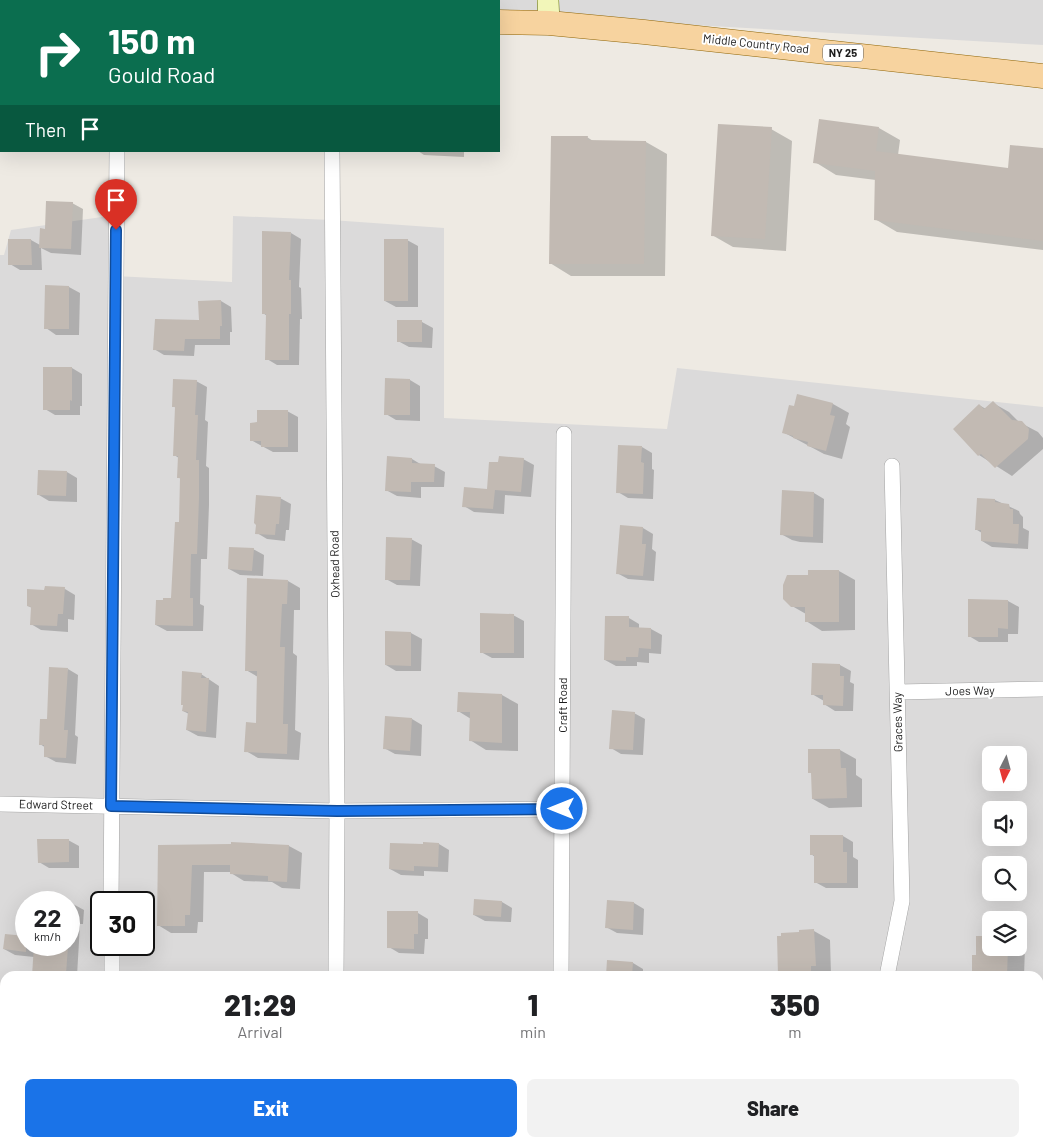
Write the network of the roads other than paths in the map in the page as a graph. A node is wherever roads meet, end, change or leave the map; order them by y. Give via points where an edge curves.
1 (548, 11) edge
2 (500, 22) edge
3 (1043, 76) edge
4 (117, 152) edge
5 (332, 152) edge
6 (564, 434) dead end
7 (892, 466) dead end
8 (1043, 689) edge
9 (898, 692) junction
10 (0, 804) edge
11 (111, 806) junction
12 (562, 809) junction
13 (337, 811) junction
14 (111, 891) edge
15 (112, 956) edge
16 (112, 971) edge
17 (336, 971) edge
18 (561, 971) edge
19 (888, 971) edge

1 - 2 main road, Middle Country Road / NY 25
1 - 3 main road, Middle Country Road / NY 25 via 733,41
4 - 11 street
5 - 13 street, Oxhead Road
6 - 12 street, Craft Road
7 - 9 street, Graces Way
8 - 9 street, Joes Way
9 - 19 street, Graces Way via 902,901
10 - 11 street, Edward Street
11 - 13 street, Edward Street
11 - 14 street
12 - 13 street, Edward Street
12 - 18 street, Craft Road
13 - 17 street, Oxhead Road
15 - 16 street

